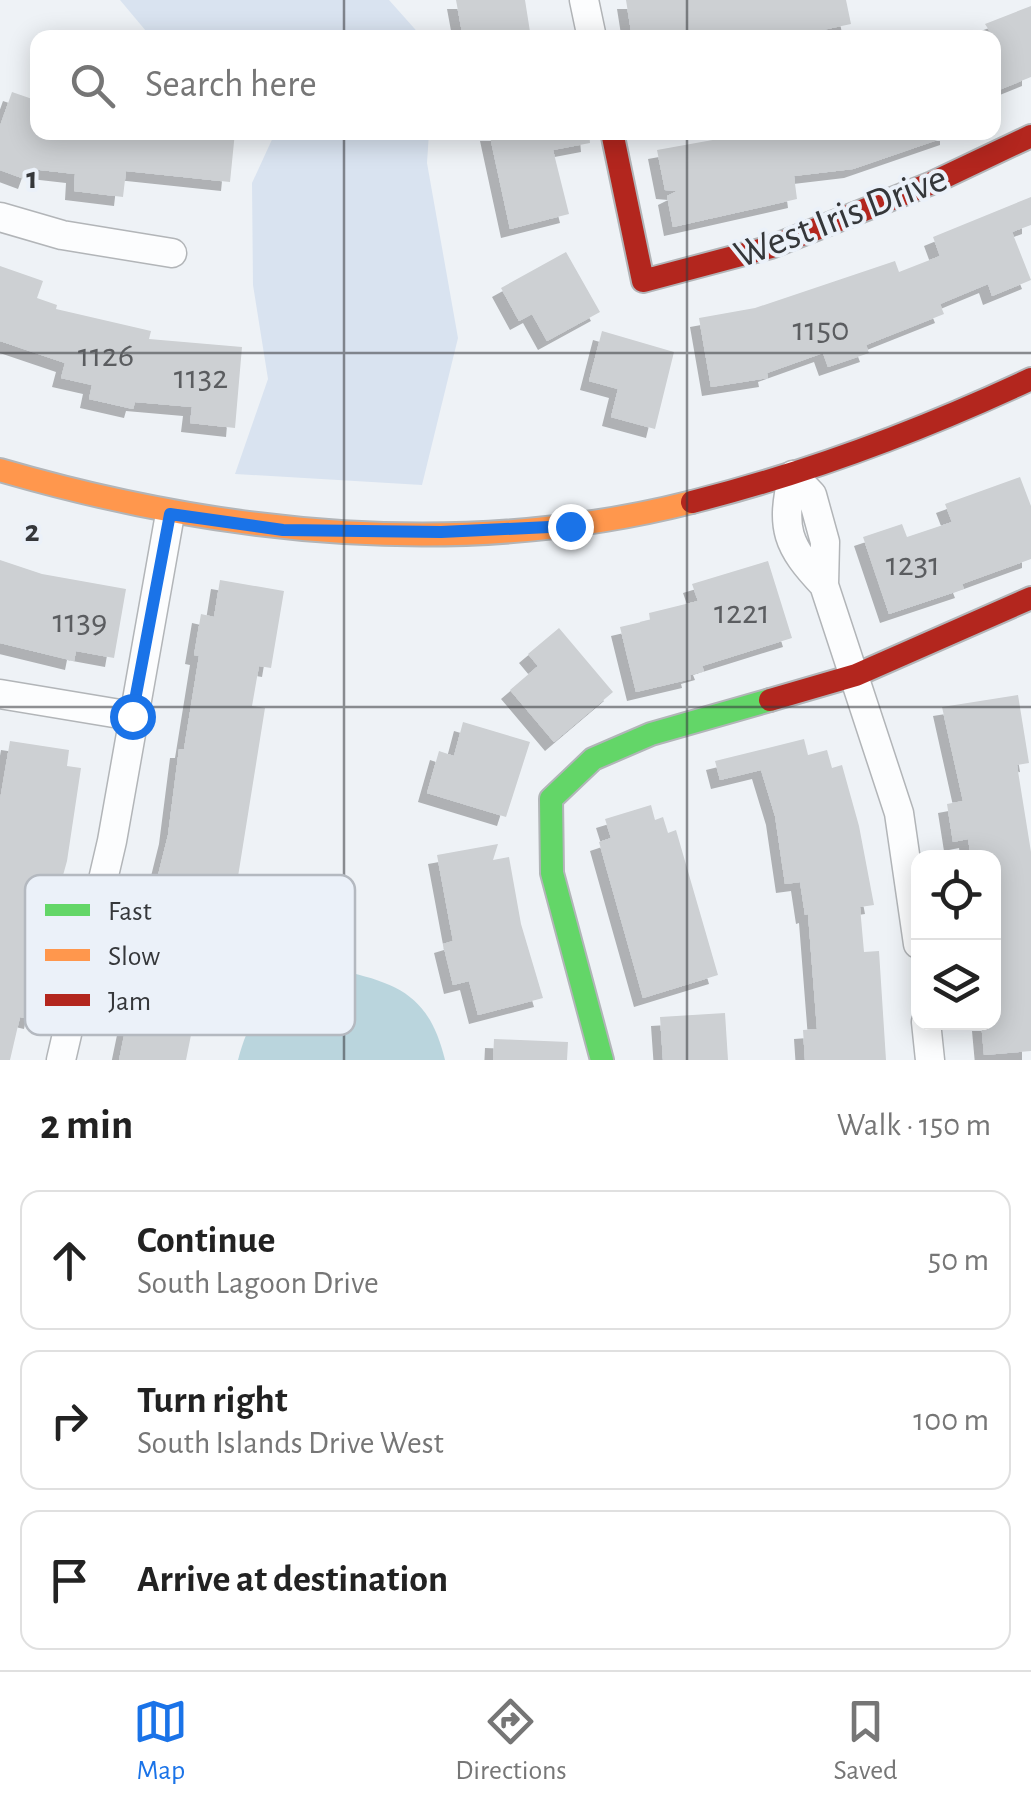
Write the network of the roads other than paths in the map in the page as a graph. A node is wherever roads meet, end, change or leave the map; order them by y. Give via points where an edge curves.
1 (584, 0) edge
2 (590, 30) edge
3 (1031, 136) edge
4 (614, 140) edge
5 (0, 216) edge
6 (172, 254) dead end
7 (1031, 378) edge
8 (0, 470) edge
9 (792, 475) junction
10 (170, 514) junction
11 (1031, 598) edge
12 (856, 675) junction
13 (0, 694) edge
14 (132, 716) junction
15 (104, 875) edge
16 (917, 940) edge
17 (927, 1030) edge
18 (67, 1035) edge
19 (61, 1060) edge
20 (602, 1060) edge
21 (930, 1060) edge

1 - 2 street
3 - 4 street, West Iris Drive via 932,184 772,247 643,281
5 - 6 street via 62,235
7 - 9 street via 900,439
8 - 10 street
9 - 10 street via 570,526 283,530
9 - 12 street via 784,512 795,554 824,585
10 - 14 street
11 - 12 street
12 - 16 street via 900,813
12 - 20 street via 651,734 593,760 551,799 552,873
13 - 14 street
14 - 15 street
17 - 21 street
18 - 19 street

